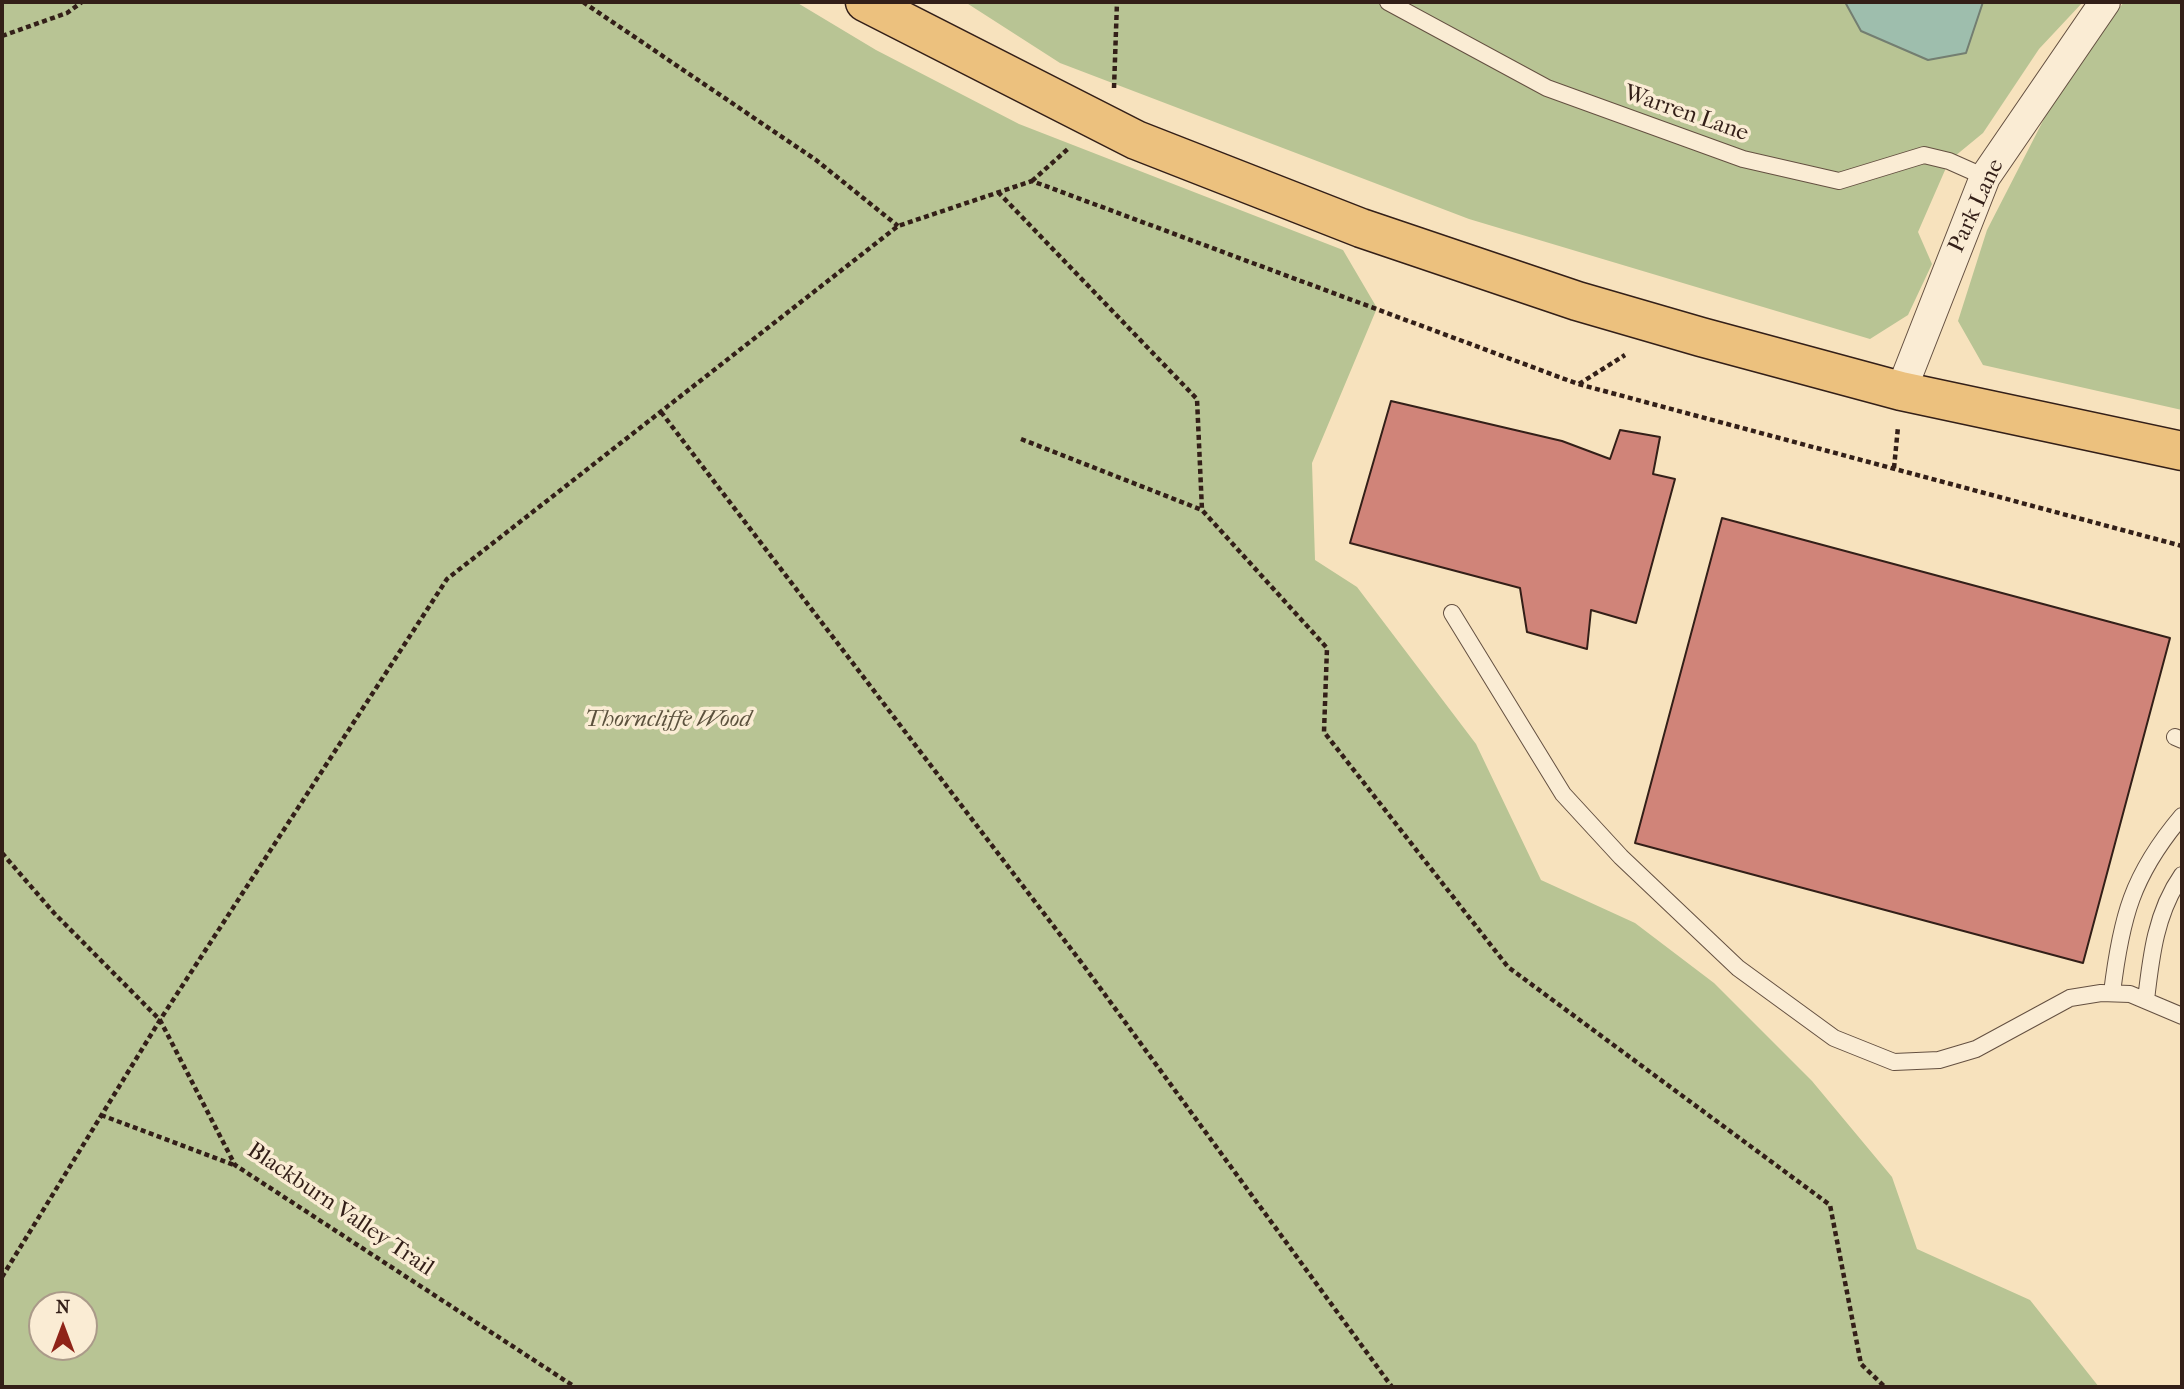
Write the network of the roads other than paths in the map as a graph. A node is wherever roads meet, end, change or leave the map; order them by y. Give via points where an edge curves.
1 (864, 2) edge
2 (1388, 2) edge
3 (2105, 2) edge
4 (1985, 177) junction
5 (1901, 391) junction
6 (2182, 451) edge
7 (1452, 613) dead end
8 (2182, 816) edge
9 (2182, 875) edge
10 (2112, 993) junction
11 (2146, 1000) junction
12 (2182, 1016) edge

1 - 5 highway via 1136,139 1361,228 1577,301
2 - 4 lane, Warren Lane via 1547,88 1743,159 1839,181 1924,155
3 - 4 street, Park Lane
4 - 5 street, Park Lane
5 - 6 highway
7 - 10 lane via 1563,794 1621,857 1738,968 1834,1038 1894,1062 1940,1060 1976,1049 2070,998
8 - 10 lane via 2150,859 2125,911
9 - 11 lane via 2161,914
10 - 11 lane
11 - 12 lane

